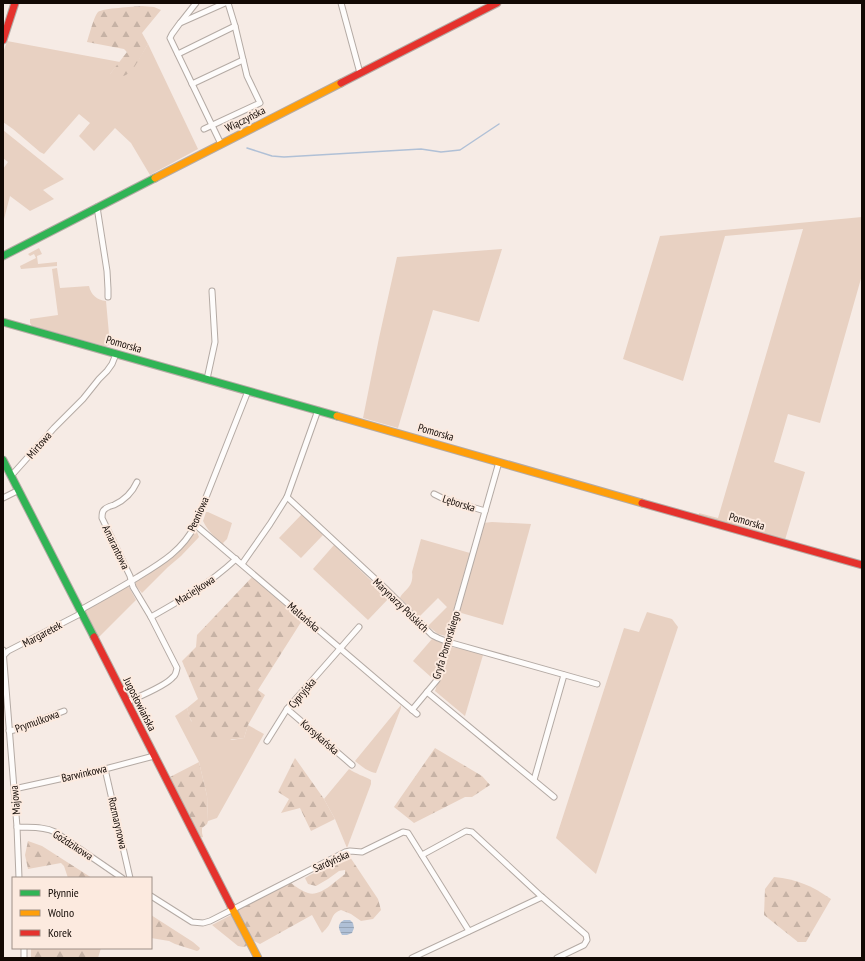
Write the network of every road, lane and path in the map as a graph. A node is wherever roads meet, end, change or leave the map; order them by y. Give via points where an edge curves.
1 (15, 3) edge
2 (196, 3) edge
3 (225, 3) edge
4 (228, 3) edge
5 (341, 3) edge
6 (497, 3) edge
7 (180, 23) junction
8 (235, 26) junction
9 (3, 40) edge
10 (178, 54) junction
11 (243, 60) junction
12 (360, 73) junction
13 (192, 84) junction
14 (212, 125) junction
15 (204, 129) dead end
16 (221, 144) junction
17 (97, 207) junction
18 (3, 256) edge
19 (212, 291) dead end
20 (108, 297) dead end
21 (3, 322) edge
22 (116, 354) junction
23 (207, 379) junction
24 (248, 391) junction
25 (318, 410) junction
26 (3, 460) edge
27 (499, 462) junction
28 (11, 476) junction
29 (138, 482) dead end
30 (19, 490) junction
31 (434, 494) dead end
32 (288, 497) junction
33 (3, 498) edge
34 (485, 511) junction
35 (195, 525) junction
36 (236, 559) junction
37 (242, 564) junction
38 (862, 565) edge
39 (132, 581) junction
40 (81, 612) junction
41 (151, 617) junction
42 (359, 627) dead end
43 (448, 642) junction
44 (341, 649) junction
45 (3, 650) edge
46 (3, 656) edge
47 (564, 675) junction
48 (597, 684) dead end
49 (427, 692) junction
50 (127, 702) junction
51 (288, 709) junction
52 (412, 710) junction
53 (64, 711) dead end
54 (417, 714) dead end
55 (9, 731) junction
56 (267, 741) dead end
57 (154, 756) junction
58 (352, 765) dead end
59 (105, 769) junction
60 (534, 780) junction
61 (14, 789) junction
62 (554, 797) dead end
63 (17, 827) junction
64 (422, 854) junction
65 (19, 877) edge
66 (121, 877) edge
67 (130, 877) edge
68 (152, 897) edge
69 (542, 897) junction
70 (233, 909) junction
71 (469, 931) junction
72 (258, 958) edge
73 (412, 958) edge
74 (556, 958) edge

1 - 9 street
2 - 7 street
3 - 7 street
4 - 8 street
5 - 12 street
6 - 12 street, Wiączyńska
7 - 10 street via 171,36
8 - 10 street
8 - 11 street
10 - 13 street
11 - 13 street
11 - 14 street via 260,103
12 - 16 street, Wiączyńska
13 - 14 street
14 - 15 street
14 - 16 street
16 - 17 street, Wiączyńska
17 - 18 street, Wiączyńska
17 - 20 street via 107,271
19 - 23 street via 216,342
21 - 22 street, Pomorska
22 - 23 street, Pomorska
22 - 28 street, Mirtowa via 112,364 83,399
23 - 24 street, Pomorska
24 - 25 street, Pomorska
24 - 35 street, Peoniowa
25 - 27 street, Pomorska
25 - 32 street
26 - 28 street, Jugosłowiańska
27 - 34 street, Gryfa Pomorskiego
27 - 38 street, Pomorska
28 - 30 street, Jugosłowiańska
29 - 39 street, Amarantowa via 127,497 104,510 102,515
30 - 33 street
30 - 40 street, Jugosłowiańska
31 - 34 street, Lęborska
32 - 37 street
32 - 43 street, Marynarzy Polskich via 432,635
34 - 43 street, Gryfa Pomorskiego
35 - 36 street, Maltańska
35 - 39 street, Peoniowa via 186,540 164,561
36 - 37 street, Maltańska
36 - 41 street, Maciejkowa via 195,592
37 - 44 street, Maltańska
39 - 40 street, Peoniowa
39 - 41 street
40 - 46 street, Margaretek
40 - 50 street, Jugosłowiańska
41 - 50 street via 176,665 176,673 169,681
42 - 44 street, Cypryjska
43 - 47 street, Marynarzy Polskich
43 - 49 street, Gryfa Pomorskiego via 437,680
44 - 51 street, Cypryjska
44 - 52 street, Maltańska
45 - 46 street, Majowa
46 - 55 street, Majowa
47 - 48 street, Marynarzy Polskich
47 - 60 street
49 - 52 street
49 - 60 street, Gryfa Pomorskiego
50 - 57 street, Jugosłowiańska
51 - 56 street, Cypryjska
51 - 58 street, Korsykańska
52 - 54 street, Maltańska
53 - 55 street, Prymulkowa
55 - 61 street, Majowa
57 - 59 street, Barwinkowa
57 - 70 street, Jugosłowiańska
59 - 61 street, Barwinkowa
59 - 67 street, Rozmarynowa
60 - 62 street, Gryfa Pomorskiego
61 - 63 street, Majowa
63 - 65 street, Majowa
63 - 66 street, Goździkowa via 50,830
64 - 69 street via 466,831 472,832
64 - 70 street, Sardyńska via 408,833 403,832 362,852 345,852
64 - 71 street, Sardyńska
68 - 70 street via 195,923 206,922
69 - 71 street
69 - 74 street via 586,935 584,945
70 - 72 street, Jugosłowiańska
71 - 73 street

